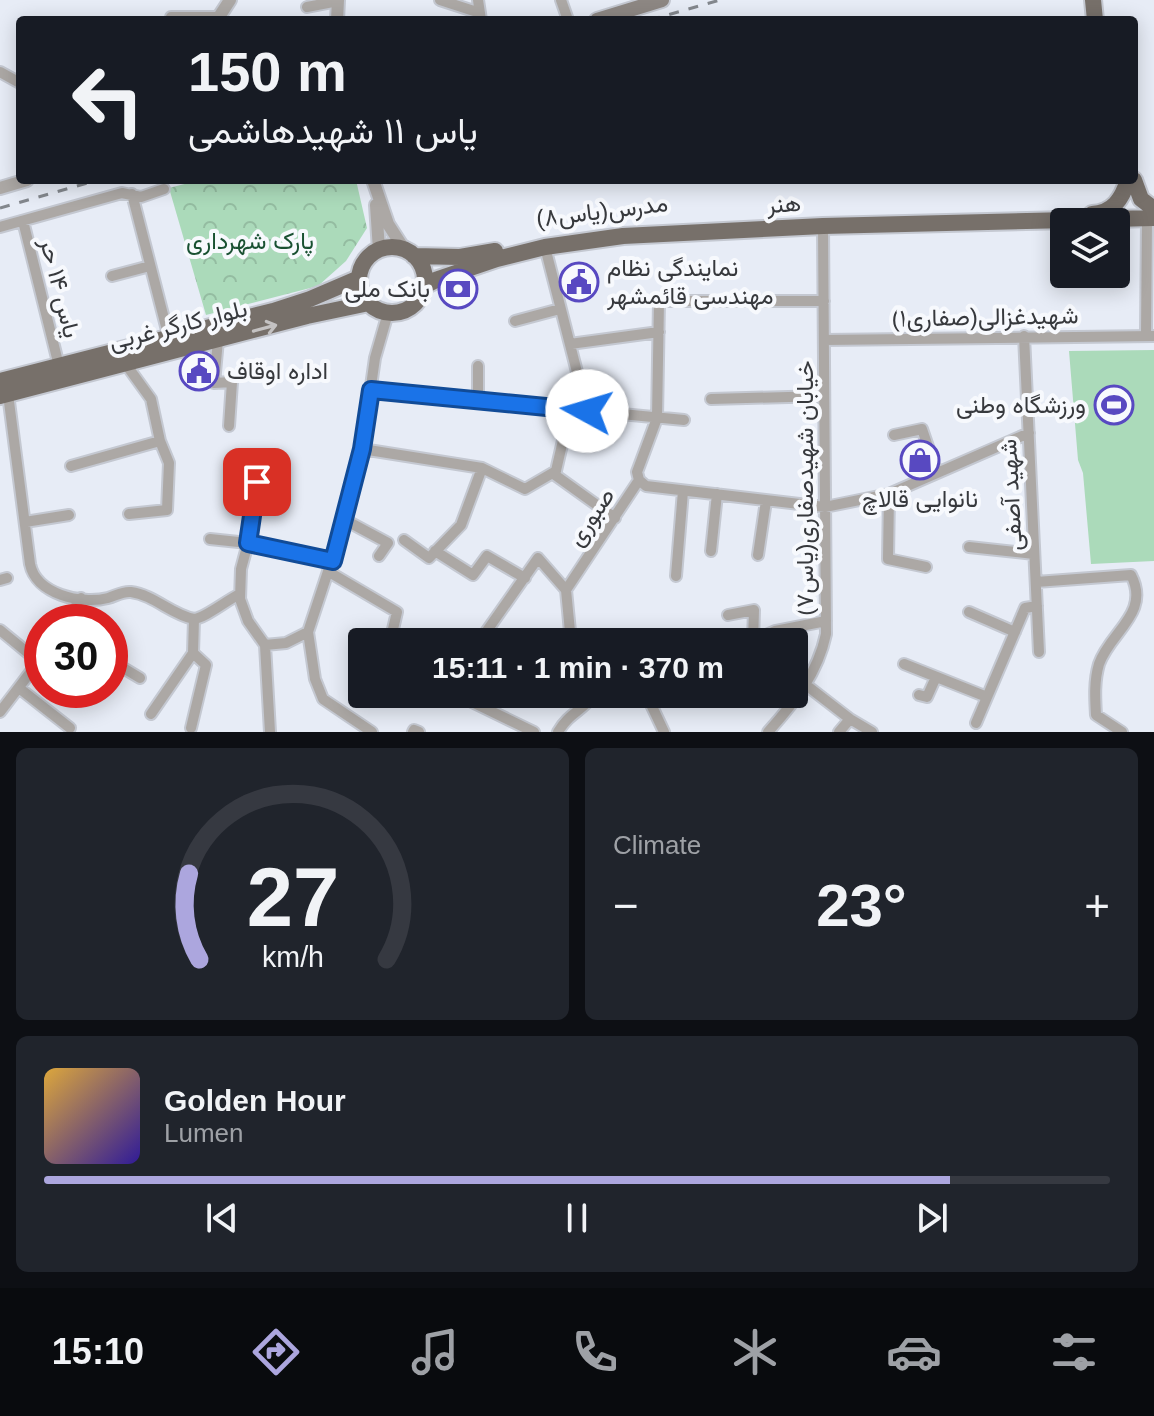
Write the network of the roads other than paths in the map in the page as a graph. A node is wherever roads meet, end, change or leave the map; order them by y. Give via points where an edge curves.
1 (337, 0) edge
2 (440, 0) edge
3 (478, 0) edge
4 (653, 1) edge
5 (307, 7) dead end
6 (481, 16) edge
7 (609, 16) edge
8 (373, 184) edge
9 (373, 184) edge
10 (1127, 184) edge
11 (1135, 184) edge
12 (164, 189) dead end
13 (132, 194) junction
14 (1152, 215) edge
15 (23, 221) junction
16 (823, 226) junction
17 (0, 227) edge
18 (545, 247) junction
19 (379, 250) junction
20 (409, 253) junction
21 (150, 266) junction
22 (112, 276) dead end
23 (359, 278) junction
24 (424, 286) junction
25 (824, 301) junction
26 (369, 303) junction
27 (560, 309) junction
28 (388, 313) junction
29 (515, 321) dead end
30 (659, 332) junction
31 (216, 333) junction
32 (1024, 336) junction
33 (1150, 336) edge
34 (169, 338) junction
35 (824, 340) junction
36 (570, 344) junction
37 (125, 363) junction
38 (59, 366) junction
39 (478, 366) dead end
40 (3, 390) edge
41 (371, 390) junction
42 (824, 396) junction
43 (711, 399) dead end
44 (478, 401) junction
45 (570, 410) junction
46 (587, 411) junction
47 (657, 418) junction
48 (684, 420) dead end
49 (229, 426) dead end
50 (1029, 433) junction
51 (894, 435) dead end
52 (160, 441) junction
53 (362, 449) junction
54 (71, 466) dead end
55 (482, 468) junction
56 (556, 471) junction
57 (937, 473) junction
58 (639, 480) junction
59 (257, 482) dead end
60 (683, 491) junction
61 (717, 494) junction
62 (889, 494) junction
63 (766, 501) junction
64 (825, 507) junction
65 (129, 514) dead end
66 (69, 515) dead end
67 (615, 518) junction
68 (345, 520) junction
69 (25, 522) junction
70 (210, 539) dead end
71 (404, 540) dead end
72 (248, 543) junction
73 (969, 547) dead end
74 (435, 551) junction
75 (711, 551) dead end
76 (1034, 554) junction
77 (758, 555) dead end
78 (379, 556) dead end
79 (333, 561) junction
80 (926, 567) dead end
81 (329, 572) junction
82 (676, 576) dead end
83 (525, 578) junction
84 (1036, 582) junction
85 (566, 590) junction
86 (240, 594) junction
87 (81, 598) junction
88 (77, 604) edge
89 (1037, 606) junction
90 (969, 612) dead end
91 (728, 615) dead end
92 (194, 619) junction
93 (826, 621) junction
94 (393, 628) edge
95 (489, 628) edge
96 (570, 628) edge
97 (0, 630) edge
98 (308, 632) junction
99 (1015, 632) junction
100 (265, 645) junction
101 (24, 647) edge
102 (1039, 652) dead end
103 (193, 653) junction
104 (904, 664) dead end
105 (128, 671) edge
106 (936, 677) junction
107 (140, 678) dead end
108 (24, 681) edge
109 (808, 681) edge
110 (808, 687) edge
111 (19, 688) junction
112 (919, 695) dead end
113 (987, 697) junction
114 (484, 708) edge
115 (584, 708) edge
116 (653, 708) edge
117 (787, 708) edge
118 (0, 712) edge
119 (151, 714) dead end
120 (850, 719) junction
121 (976, 723) dead end
122 (70, 728) dead end
123 (191, 728) dead end
124 (356, 728) edge
125 (527, 730) edge
126 (270, 732) edge
127 (372, 732) edge
128 (413, 732) edge
129 (419, 732) edge
130 (558, 732) edge
131 (664, 732) edge
132 (768, 732) edge
133 (839, 732) edge
134 (872, 732) edge
135 (1122, 732) edge

1 - 5 street
2 - 6 street
3 - 6 street
4 - 7 main road
8 - 19 street
9 - 20 street via 388,224
10 - 20 main road, مدرس(یاس۸) via 1114,207 1100,214 705,224 620,229 460,257
11 - 14 main road
12 - 13 street via 141,197
13 - 15 street
13 - 21 street
14 - 16 main road, هنر
14 - 33 street
15 - 17 street
15 - 38 street, یاس ۱۴ حر
16 - 18 main road, هنر via 623,236
16 - 25 street, خیابان شهیدصفاری(یاس۷)
18 - 24 main road, هنر
18 - 27 street
19 - 20 main road
19 - 23 main road via 364,263
20 - 24 main road via 424,273
21 - 22 street
21 - 34 street
23 - 26 main road
23 - 31 main road, بلوار کارگر غربی
24 - 28 main road via 415,304
25 - 30 street, صبوری via 659,301
25 - 35 street, خیابان شهیدصفاری(یاس۷)
26 - 28 main road
31 -> 26 main road, بلوار کارگر غربی
27 - 29 street
27 - 36 street
28 - 41 street
30 - 36 street
30 - 47 street, صبوری
31 - 34 main road, بلوار کارگر غربی
31 - 37 main road, بلوار کارگر غربی
31 - 49 street via 214,383 232,382
32 - 33 street, شهیدغزالی(صفاری۱)
32 - 35 street, شهیدغزالی(صفاری۱)
32 - 50 street, شهید آصفی
34 - 38 main road, بلوار کارگر غربی
35 - 42 street, خیابان شهیدصفاری(یاس۷)
36 - 46 street
37 - 40 main road, بلوار کارگر غربی
37 - 52 street via 151,399
38 - 40 main road, بلوار کارگر غربی
39 - 44 street
40 - 69 street
41 - 44 street
41 - 53 street
42 - 43 street
42 - 64 street, خیابان شهیدصفاری(یاس۷)
44 - 45 street
45 - 46 street
45 - 56 street
46 - 47 street
47 - 48 street
47 - 58 street, صبوری via 637,472
50 - 57 street
50 - 76 street, شهید آصفی
51 - 57 street via 922,429
52 - 54 street
52 - 65 street via 169,463 167,510
53 - 55 street
53 - 68 street
55 - 56 street via 525,489
55 - 74 street via 461,525
56 - 67 street
57 - 62 street
58 - 60 street via 646,486
58 - 67 street, صبوری
59 - 72 street
60 - 61 street
60 - 82 street
61 - 63 street
61 - 75 street
62 - 64 street
62 - 80 street via 888,559
63 - 64 street
63 - 77 street
64 - 93 street, خیابان شهیدصفاری(یاس۷)
66 - 69 street
67 - 85 street, صبوری
68 - 78 street via 388,543
68 - 79 street
69 - 87 street via 32,574 51,591
70 - 72 street
71 - 74 street via 429,558
72 - 79 street
72 - 86 street
73 - 76 street
74 - 83 street via 473,575 487,556
76 - 84 street, شهید آصفی
79 - 81 street
81 - 94 street via 397,612
81 - 98 street
83 - 85 street via 538,558
83 - 95 street
84 - 89 street, شهید آصفی
84 - 135 street via 1131,575 1137,604 1099,662 1094,690 1096,715
85 - 96 street
86 - 92 street
86 - 100 street via 248,621
87 - 88 street
87 - 92 street via 131,592
89 - 99 street via 1025,608
89 - 102 street, شهید آصفی
90 - 99 street
91 - 93 street via 754,610 753,641
92 - 103 street
93 - 109 street, خیابان شهیدصفاری(یاس۷) via 822,652
97 - 101 street
98 - 100 street via 286,643
98 - 124 street via 323,699
99 - 113 street
100 - 126 street
103 - 119 street
103 - 123 street via 206,665
104 - 106 street
105 - 107 street
106 - 112 street via 927,697
106 - 113 street
108 - 111 street
110 - 120 street
111 - 118 street
111 - 122 street
113 - 121 street
114 - 125 street
115 - 130 street via 567,716
116 - 131 street
117 - 132 street, خیابان شهیدصفاری(یاس۷)
120 - 133 street
120 - 134 street
124 - 127 street
128 - 129 street

